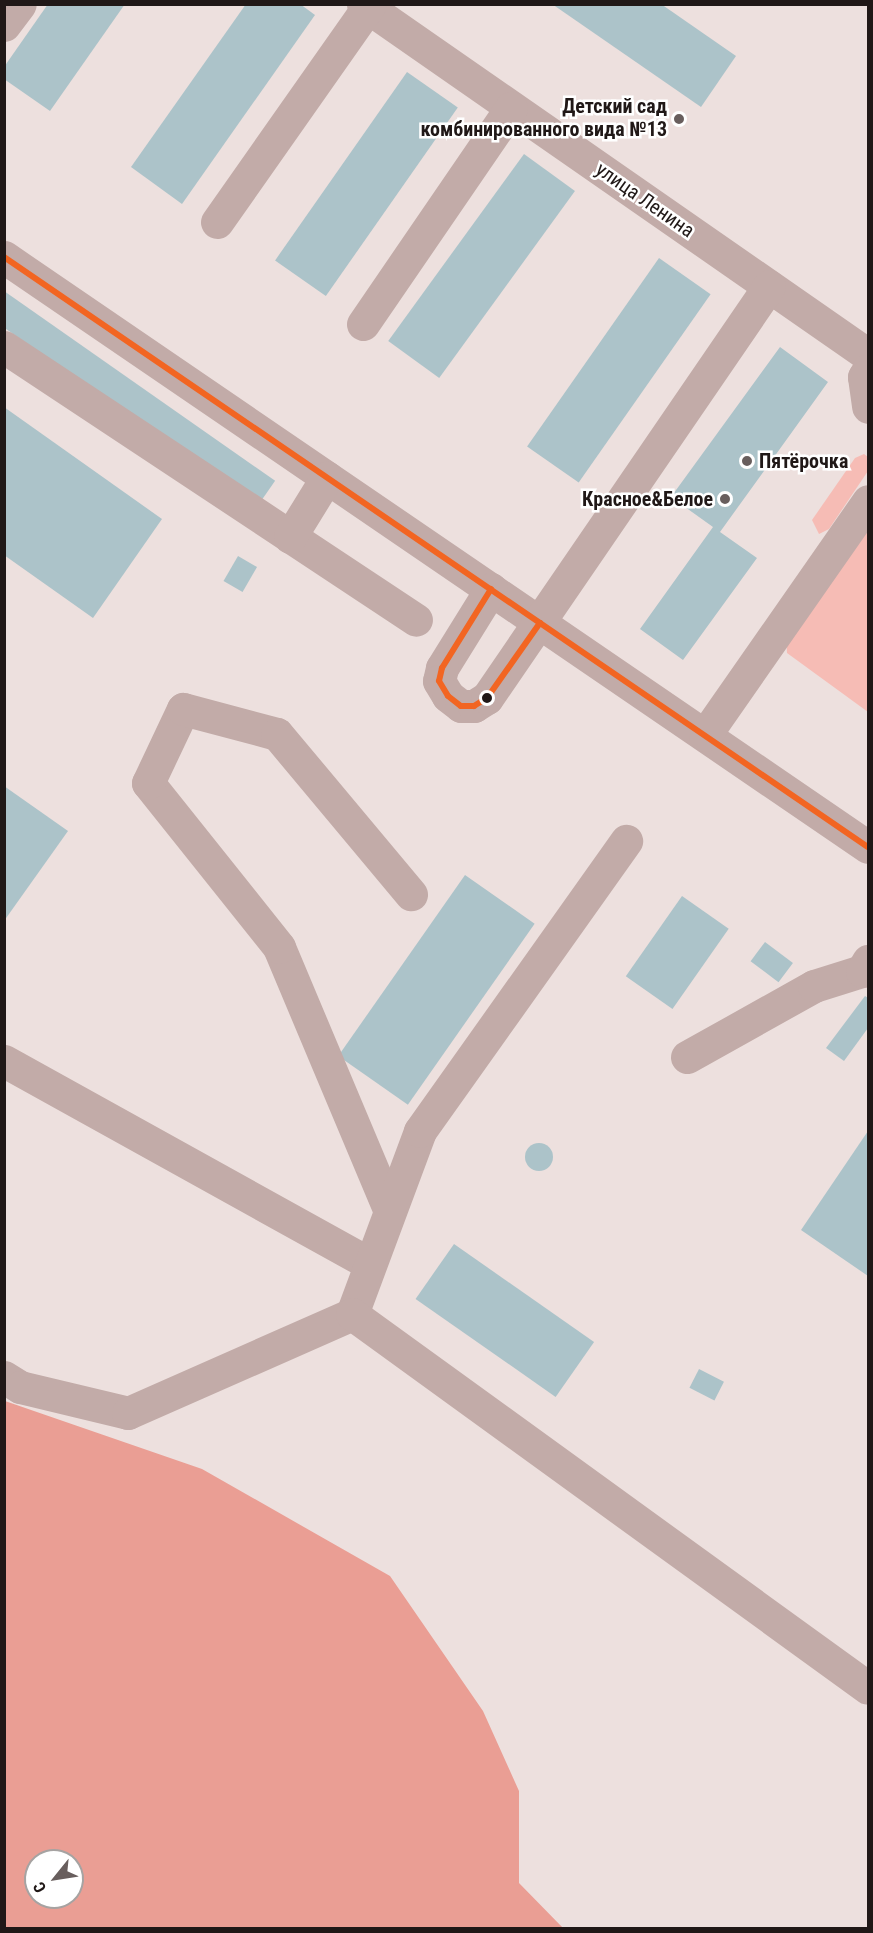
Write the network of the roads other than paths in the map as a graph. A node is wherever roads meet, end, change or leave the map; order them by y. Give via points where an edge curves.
1 (20, 4) edge
2 (367, 6) edge
3 (4, 25) edge
4 (512, 108) junction
5 (217, 222) dead end
6 (4, 257) edge
7 (769, 286) junction
8 (363, 324) dead end
9 (4, 347) edge
10 (868, 355) edge
11 (868, 369) edge
12 (868, 407) edge
13 (327, 477) junction
14 (868, 501) edge
15 (290, 537) junction
16 (491, 589) junction
17 (416, 620) dead end
18 (540, 623) junction
19 (705, 735) junction
20 (626, 841) dead end
21 (868, 847) edge
22 (411, 894) dead end
23 (868, 961) edge
24 (687, 1057) dead end
25 (4, 1061) edge
26 (389, 1209) junction
27 (368, 1263) junction
28 (352, 1314) junction
29 (4, 1377) edge
30 (868, 1688) edge

1 - 3 street
2 - 4 street, улица Ленина
2 - 5 street
4 - 7 street, улица Ленина
4 - 8 street
6 - 13 street
7 - 10 street, улица Ленина
7 - 18 street
9 - 15 street
11 - 12 street via 864,377
13 - 15 street
13 - 16 street
14 - 19 street
15 - 17 street
16 - 18 street
16 - 18 street via 442,668 439,681 448,696 461,706 474,706 487,698
18 - 19 street
19 - 21 street
20 - 26 street via 420,1131
22 - 26 street via 277,734 183,709 148,783 279,947
23 - 24 street via 862,971 814,986
25 - 27 street
26 - 27 street
27 - 28 street
28 - 29 street via 128,1413 20,1386
28 - 30 street

